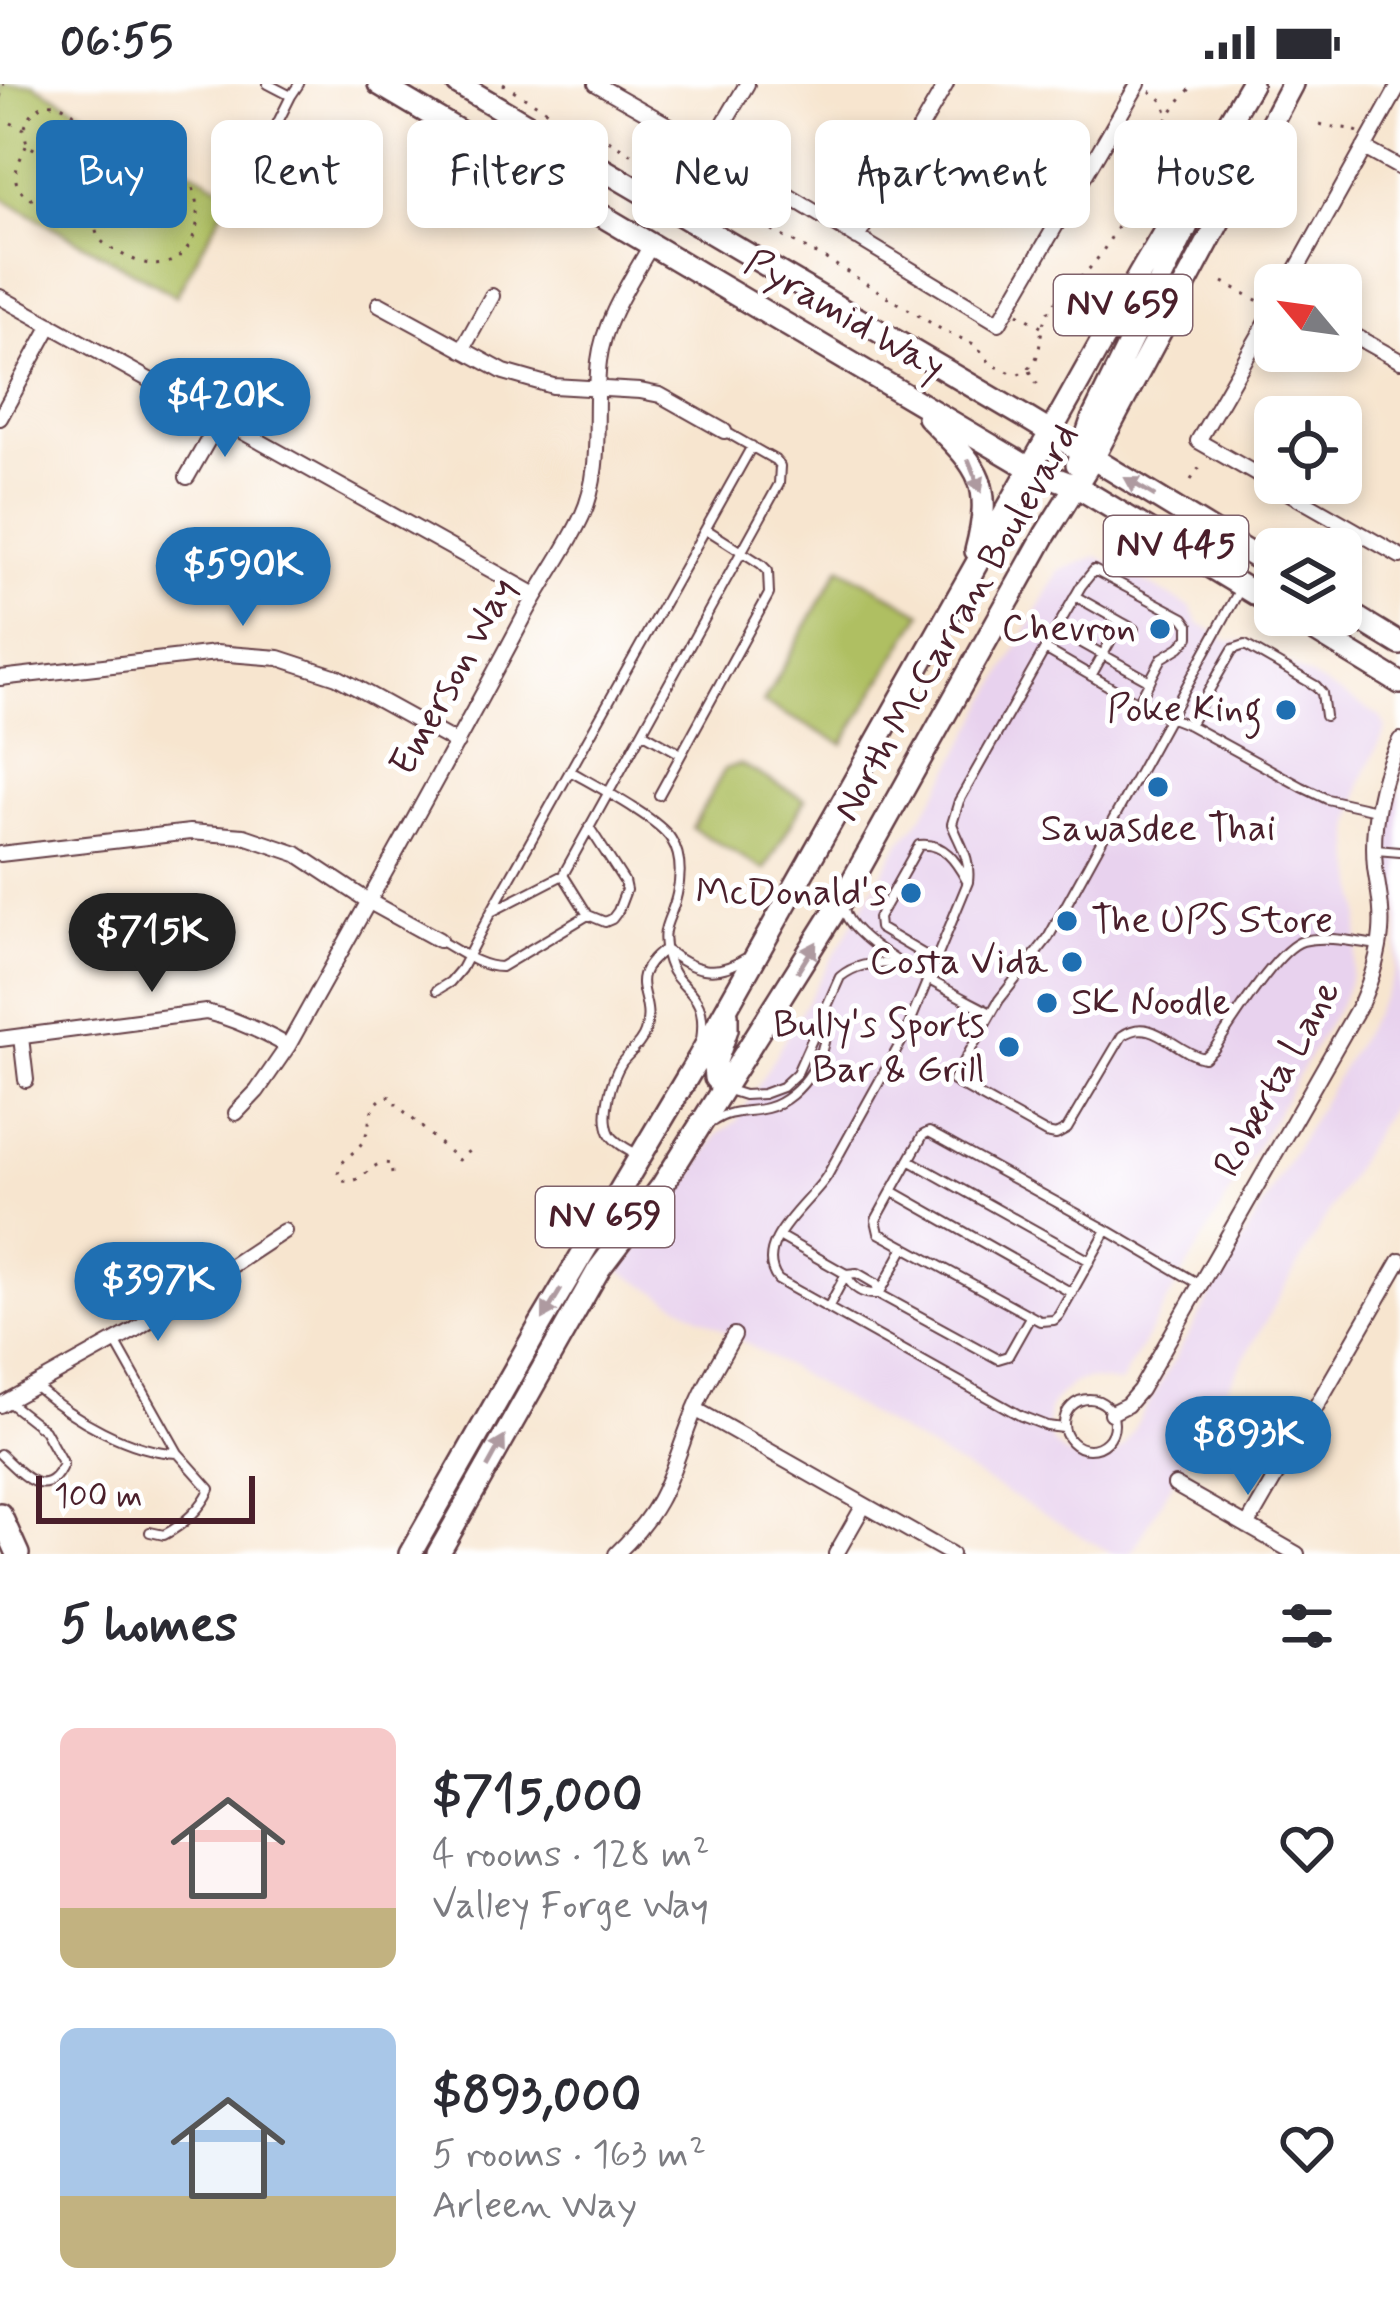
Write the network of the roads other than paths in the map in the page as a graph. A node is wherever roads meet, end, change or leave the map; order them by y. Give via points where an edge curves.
1 (268, 84) edge
2 (299, 84) edge
3 (379, 84) edge
4 (458, 84) edge
5 (596, 84) edge
6 (747, 84) edge
7 (946, 84) edge
8 (1251, 84) edge
9 (1292, 84) edge
10 (1400, 84) edge
11 (1143, 87) edge
12 (291, 96) junction
13 (279, 120) edge
14 (660, 120) edge
15 (726, 120) edge
16 (1230, 120) edge
17 (1367, 143) junction
18 (1400, 168) edge
19 (632, 186) edge
20 (791, 198) edge
21 (703, 228) edge
22 (1168, 228) edge
23 (1186, 228) edge
24 (857, 238) junction
25 (651, 245) junction
26 (1300, 264) edge
27 (492, 296) dead end
28 (0, 297) edge
29 (379, 304) dead end
30 (51, 326) junction
31 (1362, 340) edge
32 (1254, 348) edge
33 (462, 350) junction
34 (1400, 361) edge
35 (597, 388) junction
36 (907, 394) junction
37 (0, 418) edge
38 (220, 419) junction
39 (724, 431) joint
40 (1052, 434) junction
41 (752, 446) junction
42 (1087, 454) junction
43 (1031, 470) junction
44 (187, 477) dead end
45 (1076, 487) junction
46 (706, 529) junction
47 (743, 550) junction
48 (1254, 555) edge
49 (1400, 556) edge
50 (969, 579) junction
51 (1242, 586) junction
52 (1254, 593) edge
53 (536, 595) junction
54 (1075, 596) junction
55 (1362, 621) edge
56 (1120, 622) junction
57 (1057, 628) junction
58 (1134, 629) dead end
59 (1323, 636) edge
60 (1400, 644) edge
61 (1045, 649) junction
62 (1102, 655) junction
63 (1091, 676) junction
64 (0, 678) edge
65 (1150, 681) junction
66 (1400, 683) edge
67 (1138, 703) junction
68 (1325, 716) dead end
69 (1168, 719) junction
70 (1189, 725) junction
71 (642, 732) junction
72 (1400, 740) edge
73 (457, 743) junction
74 (681, 754) junction
75 (570, 771) junction
76 (608, 794) junction
77 (658, 795) dead end
78 (1377, 810) junction
79 (589, 827) junction
80 (1374, 850) junction
81 (1400, 851) edge
82 (0, 854) edge
83 (563, 875) junction
84 (968, 882) junction
85 (844, 896) junction
86 (368, 901) junction
87 (491, 912) junction
88 (588, 915) junction
89 (439, 940) joint
90 (766, 940) junction
91 (1379, 945) junction
92 (665, 949) junction
93 (467, 956) junction
94 (935, 962) junction
95 (898, 963) junction
96 (927, 979) junction
97 (437, 990) dead end
98 (727, 1007) junction
99 (991, 1013) junction
100 (824, 1016) junction
101 (21, 1037) junction
102 (0, 1039) edge
103 (288, 1046) junction
104 (698, 1059) junction
105 (26, 1080) dead end
106 (724, 1088) junction
107 (236, 1113) dead end
108 (689, 1144) junction
109 (641, 1157) junction
110 (909, 1160) junction
111 (892, 1191) junction
112 (1107, 1230) junction
113 (284, 1231) dead end
114 (779, 1236) junction
115 (905, 1247) junction
116 (1090, 1261) junction
117 (1400, 1262) edge
118 (846, 1274) junction
119 (1200, 1285) junction
120 (1072, 1293) junction
121 (880, 1294) junction
122 (828, 1308) junction
123 (1030, 1317) junction
124 (734, 1334) dead end
125 (115, 1341) junction
126 (35, 1386) junction
127 (4, 1403) edge
128 (695, 1409) junction
129 (1111, 1413) junction
130 (1064, 1428) junction
131 (178, 1453) junction
132 (0, 1454) edge
133 (1175, 1485) dead end
134 (864, 1505) junction
135 (0, 1514) edge
136 (1247, 1526) junction
137 (150, 1532) dead end
138 (18, 1554) edge
139 (410, 1554) edge
140 (438, 1554) edge
141 (616, 1554) edge
142 (836, 1554) edge
143 (951, 1554) edge
144 (1297, 1554) edge

1 - 12 lane
2 - 12 lane
3 - 25 main road, Pyramid Way / NV 445
4 - 19 main road, Pyramid Way / NV 445
5 - 14 street
6 - 15 street
7 - 24 street
8 - 16 main road, North McCarran Boulevard / NV 659
9 - 42 main road, North McCarran Boulevard / NV 659
10 - 17 street
11 - 24 street via 999,322
12 - 13 lane
17 - 18 street
17 - 26 street
20 - 24 street
21 - 40 main road, Pyramid Way / NV 445
22 - 40 main road, North McCarran Boulevard / NV 659
23 - 42 main road via 1092,420
25 - 35 street, Emerson Way via 604,337
25 - 36 main road, Pyramid Way / NV 445
27 - 33 street
28 - 30 street
29 - 33 street
30 - 37 street
30 - 38 street
31 - 34 street
32 - 49 street via 1204,444
33 - 35 street via 527,381
35 - 39 street via 660,395
35 - 53 street, Emerson Way via 590,494
36 - 43 main road, Pyramid Way / NV 445
36 -> 50 main road via 978,472 984,512
38 - 44 street
38 - 53 street
39 - 41 lane
40 - 42 main road, Pyramid Way / NV 445
40 - 43 main road, North McCarran Boulevard / NV 659
41 - 46 lane
41 - 47 lane via 781,473
42 - 45 main road, North McCarran Boulevard / NV 659
48 -> 42 main road, Pyramid Way / NV 445
43 - 45 main road, Pyramid Way / NV 445
43 - 50 main road, North McCarran Boulevard / NV 659
45 - 51 main road, Pyramid Way / NV 445
45 - 85 main road, North McCarran Boulevard / NV 659
46 - 47 lane
46 - 75 lane
47 - 71 lane
47 - 74 lane via 768,571 770,594
50 - 90 main road, North McCarran Boulevard / NV 659
51 - 52 main road, Pyramid Way / NV 445
51 - 69 lane
53 - 73 street, Emerson Way
54 - 56 lane
54 - 57 lane
54 - 65 lane via 1094,570 1184,618 1189,637 1162,658
55 - 60 main road
56 - 58 lane
56 - 62 lane
57 - 61 lane
57 - 62 lane
59 - 66 main road, NV 445
61 - 63 lane
61 - 84 lane via 954,813
62 - 63 lane
62 - 65 lane
63 - 67 lane
64 - 73 street via 216,653 279,658 337,677
65 - 67 lane
67 - 69 lane
68 - 70 lane via 1316,686 1246,645 1232,649
69 - 70 lane
69 - 99 lane via 1048,938
70 - 78 lane via 1327,799
71 - 74 lane
71 - 76 lane
72 - 78 street, Roberta Lane
73 - 86 street, Emerson Way
74 - 77 lane
75 - 76 lane
75 - 87 lane
76 - 79 lane
76 - 92 lane via 671,838 681,876
78 - 80 street, Roberta Lane
79 - 83 lane
79 - 88 lane via 626,890 612,919
80 - 81 lane
80 - 91 street, Roberta Lane
82 - 86 street via 217,832 297,854
83 - 87 lane
83 - 88 lane
84 - 94 lane
84 - 94 lane via 946,851 919,845 878,918 879,928
85 - 95 lane via 852,928
106 -> 85 main road, North McCarran Boulevard / NV 659
86 - 89 street
86 - 103 street, Emerson Way
87 - 93 lane
88 - 93 lane via 501,967
89 - 93 lane
90 - 92 lane via 715,971 695,969
90 - 98 main road, North McCarran Boulevard / NV 659
91 - 99 lane via 1294,944 1204,1058 1134,1028 1056,1135 953,1081
91 - 119 street, Roberta Lane via 1360,1003
92 - 104 lane via 670,970 700,1004
92 - 109 lane via 643,970 646,1031 621,1063 606,1113 614,1140
93 - 97 lane
94 - 96 lane
95 - 96 lane
95 - 100 lane via 851,968
96 - 99 lane
96 - 114 lane via 827,1176
98 - 104 main road, North McCarran Boulevard / NV 659
98 - 106 main road via 714,1067
100 - 106 lane via 782,1087 763,1094
100 - 108 lane via 818,1058 799,1089 765,1109 716,1118
101 - 102 street
101 - 103 street via 206,1012
101 - 105 street
103 - 107 street, Emerson Way
104 - 109 main road, North McCarran Boulevard / NV 659
106 - 108 main road, North McCarran Boulevard / NV 659
140 -> 108 main road, North McCarran Boulevard / NV 659 via 599,1269
109 -> 139 main road, North McCarran Boulevard / NV 659
110 - 111 lane
110 - 112 lane via 928,1132
110 - 116 lane
111 - 115 lane via 876,1227
111 - 120 lane
112 - 116 lane
112 - 119 lane
113 - 125 street
114 - 118 lane
114 - 122 lane via 771,1271
115 - 121 lane
115 - 123 lane
116 - 120 lane
117 - 136 street
118 - 121 lane via 864,1276
118 - 122 lane
119 - 129 street, Roberta Lane via 1140,1390
120 - 123 lane via 1054,1320
121 - 123 lane via 998,1359 1008,1356
122 - 130 lane via 1021,1416
124 - 128 street
125 - 126 street
125 - 131 lane
126 - 127 street
126 - 131 lane via 122,1441
127 - 132 lane via 44,1430 63,1464 44,1484 34,1483
128 - 134 street
128 - 141 street via 664,1494
129 - 130 lane via 1093,1399 1077,1402
129 - 130 lane via 1110,1438 1096,1449 1079,1448
131 - 137 lane via 210,1489 175,1529
133 - 136 street
134 - 142 street
134 - 143 street
135 - 138 main road
136 - 144 street

